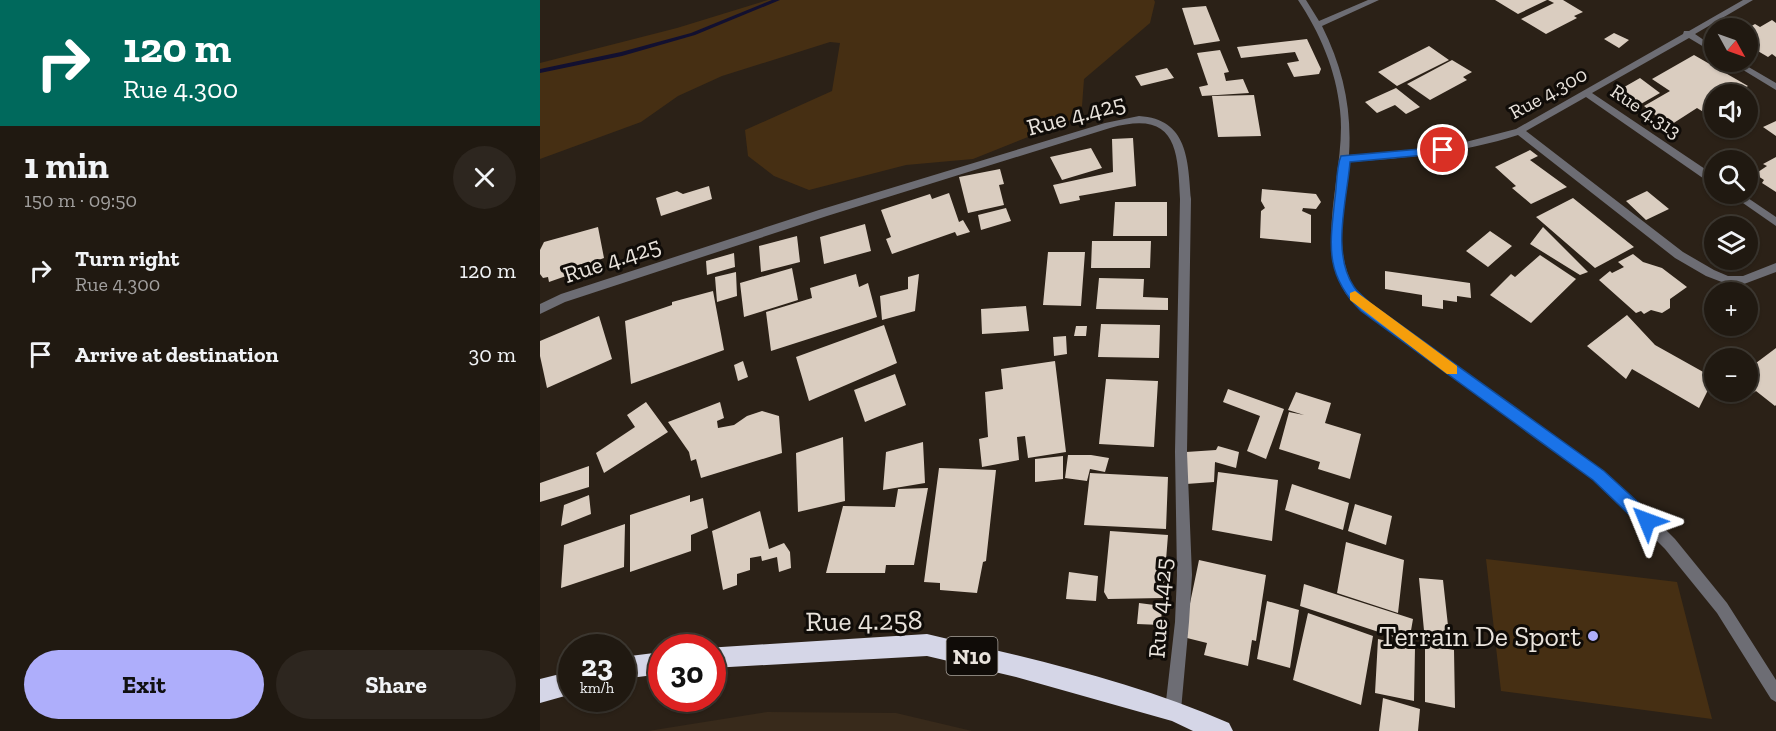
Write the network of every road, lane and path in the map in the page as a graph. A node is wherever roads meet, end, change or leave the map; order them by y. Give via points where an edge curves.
1 (1302, 0) edge
2 (1375, 0) edge
3 (1746, 1) edge
4 (1320, 24) junction
5 (1687, 33) junction
6 (1704, 44) edge
7 (1751, 72) edge
8 (1776, 87) edge
9 (1586, 93) junction
10 (1519, 131) junction
11 (1345, 159) junction
12 (1704, 173) edge
13 (1750, 204) edge
14 (1776, 222) edge
15 (1776, 267) edge
16 (540, 309) edge
17 (726, 656) edge
18 (558, 686) edge
19 (540, 691) edge
20 (1776, 694) edge
21 (1173, 710) junction
22 (1221, 731) edge

1 - 4 street
2 - 4 street
3 - 5 street, Rue 4.300
4 - 11 street via 1345,111
5 - 6 street
5 - 9 street, Rue 4.300
7 - 8 street
9 - 10 street, Rue 4.300
9 - 12 street, Rue 4.313
10 - 11 street, Rue 4.300 via 1480,145
10 - 15 street via 1679,255 1710,273 1728,280 1744,280
11 - 20 street via 1336,249 1350,292 1598,476 1635,509 1670,544 1722,608
13 - 14 street
16 - 21 street, Rue 4.425 via 823,213 1108,125 1148,118 1160,122 1179,145 1185,211 1181,453 1184,593
17 - 21 highway, Rue 4.258 / N10 via 927,645
18 - 19 highway
21 - 22 highway, Rue 4.258 / N10

